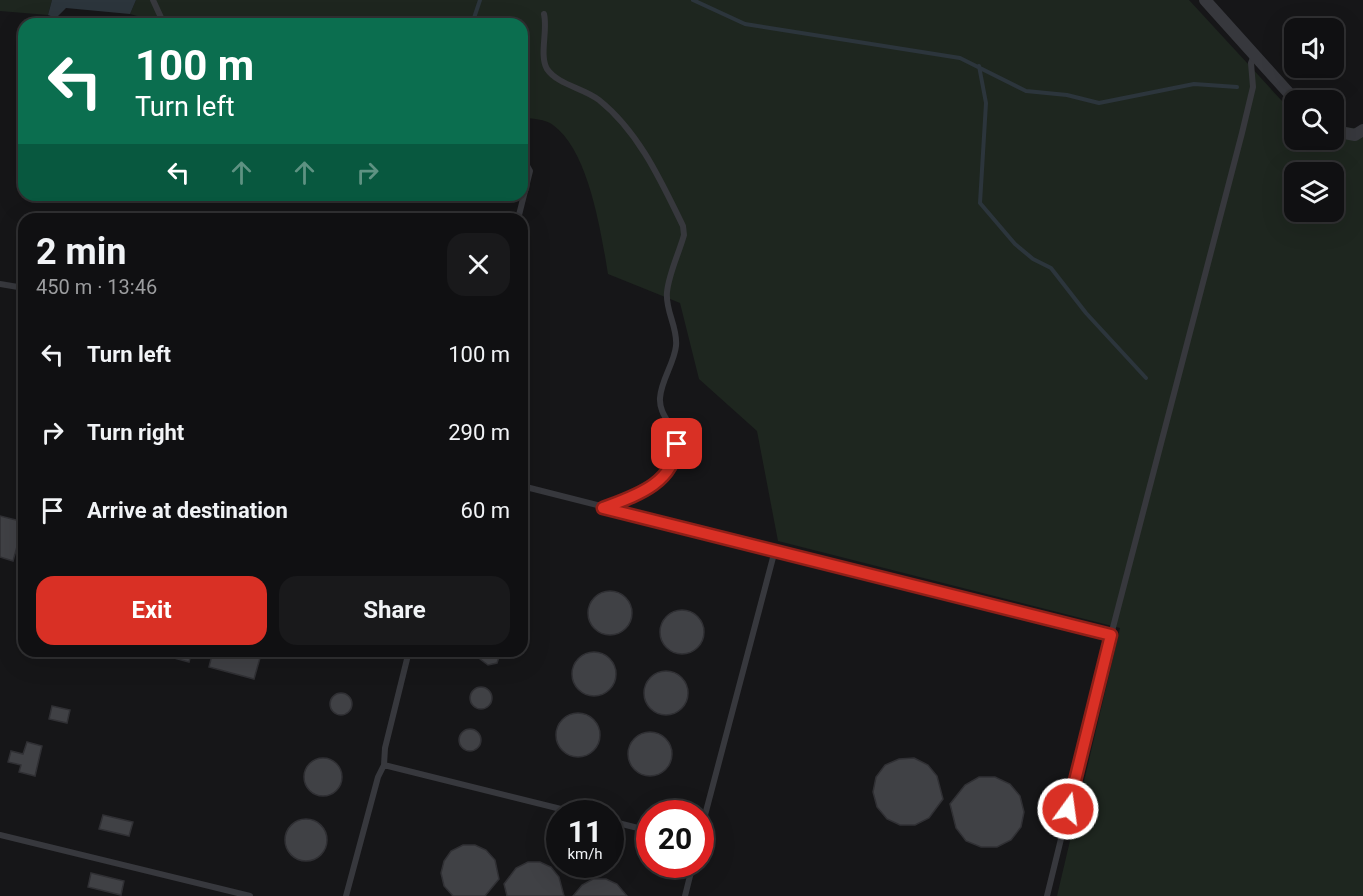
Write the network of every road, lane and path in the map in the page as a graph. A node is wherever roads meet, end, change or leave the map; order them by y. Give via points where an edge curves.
1 (153, 0) edge
2 (1204, 0) edge
3 (544, 14) dead end
4 (161, 18) edge
5 (1254, 55) junction
6 (1286, 90) edge
7 (1363, 130) edge
8 (1344, 133) edge
9 (0, 284) edge
10 (18, 287) edge
11 (528, 488) edge
12 (603, 508) junction
13 (775, 550) junction
14 (1111, 635) junction
15 (408, 657) edge
16 (384, 765) junction
17 (709, 800) edge
18 (546, 805) edge
19 (0, 835) edge
20 (690, 878) edge
21 (250, 896) edge
22 (346, 896) edge
23 (685, 896) edge
24 (1047, 896) edge

1 - 4 lane
2 - 5 street
3 - 12 lane via 546,66 554,76 598,99 625,126 684,226 667,293 676,348 660,394 662,412 676,438 676,456 660,481 642,493
5 - 6 street
5 - 14 lane via 1242,133
7 - 8 street via 1355,135
9 - 10 lane
11 - 12 lane
12 - 13 lane
13 - 14 lane
13 - 17 lane
14 - 24 lane
15 - 16 lane
16 - 18 lane
16 - 22 lane
19 - 21 lane
20 - 23 lane

